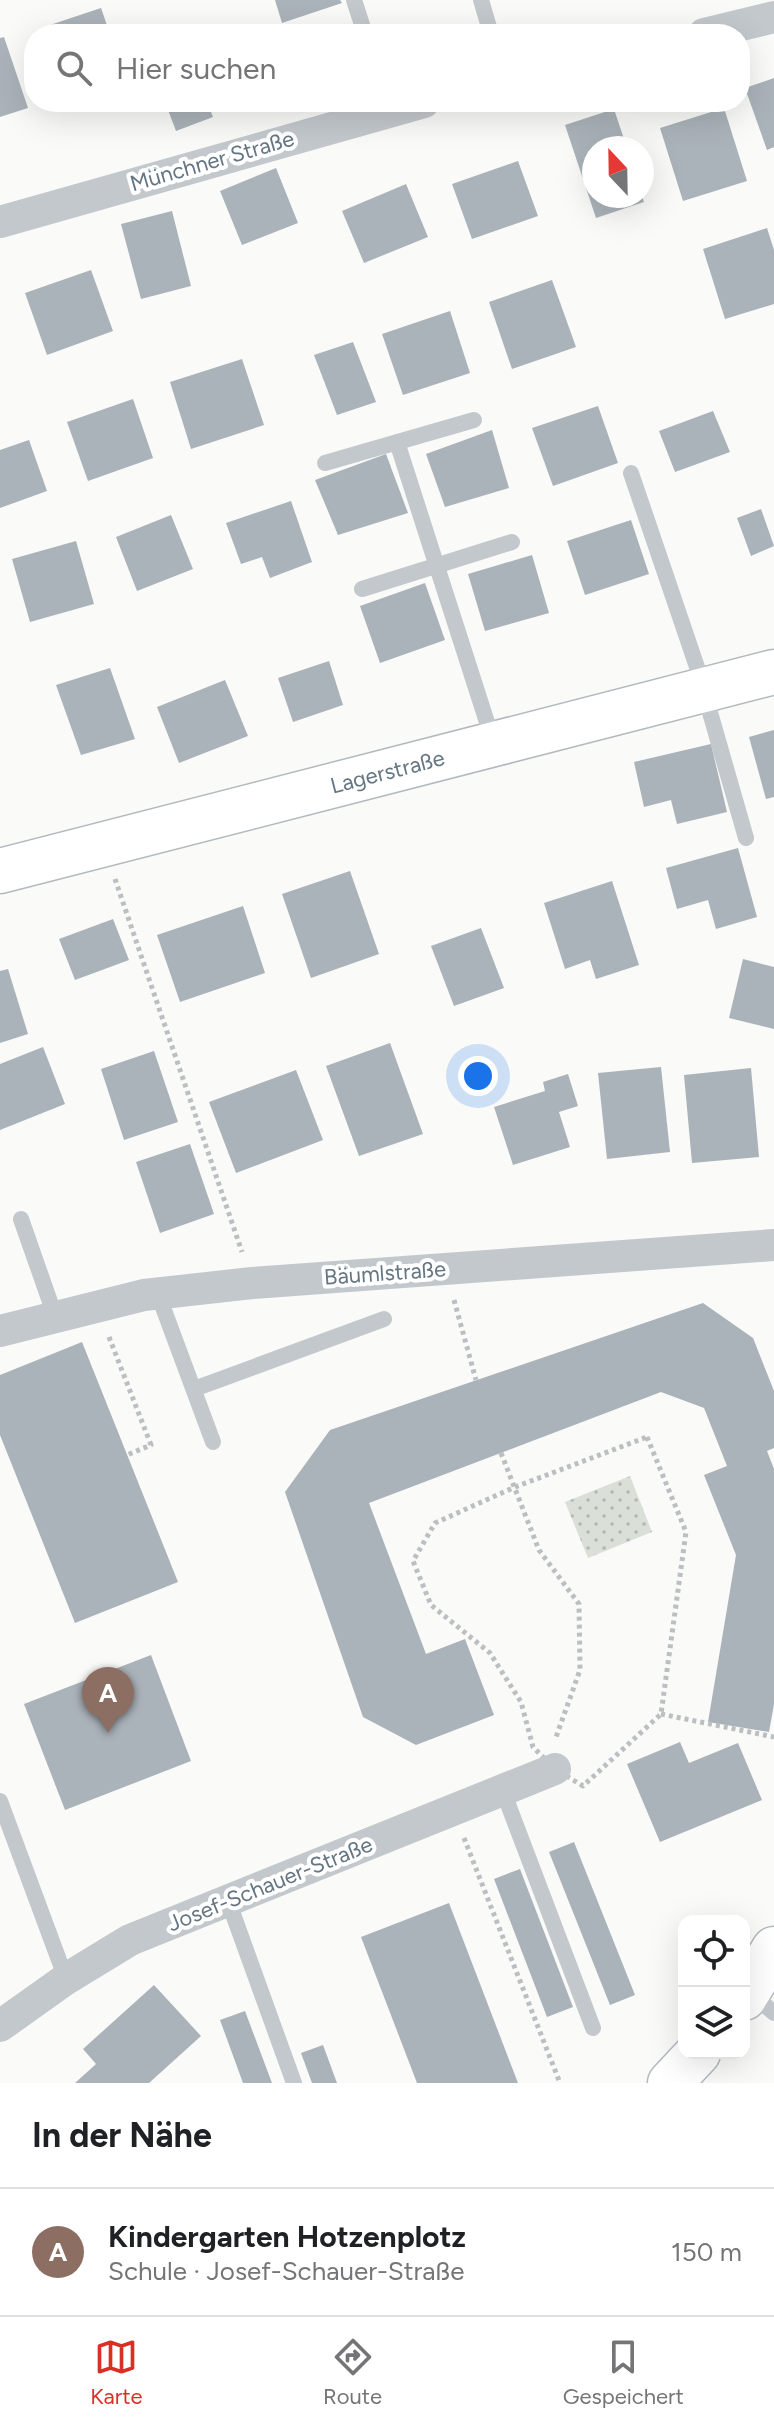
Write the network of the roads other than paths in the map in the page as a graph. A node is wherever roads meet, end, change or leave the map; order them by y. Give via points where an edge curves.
1 (354, 0) edge
2 (481, 0) edge
3 (774, 17) edge
4 (362, 24) edge
5 (488, 24) edge
6 (745, 24) edge
7 (370, 112) edge
8 (0, 222) edge
9 (474, 420) dead end
10 (397, 442) junction
11 (325, 463) dead end
12 (631, 473) dead end
13 (512, 542) dead end
14 (437, 566) junction
15 (362, 589) dead end
16 (774, 672) edge
17 (702, 691) junction
18 (494, 744) junction
19 (746, 838) dead end
20 (0, 871) edge
21 (21, 1219) dead end
22 (774, 1245) edge
23 (158, 1294) junction
24 (55, 1316) junction
25 (384, 1319) dead end
26 (0, 1331) edge
27 (194, 1389) junction
28 (213, 1442) dead end
29 (555, 1757) road end
30 (503, 1791) junction
31 (0, 1801) edge
32 (229, 1903) junction
33 (774, 1949) edge
34 (66, 1979) junction
35 (756, 2001) edge
36 (0, 2026) edge
37 (593, 2028) dead end
38 (692, 2059) edge
39 (294, 2083) edge
40 (670, 2083) edge

1 - 4 lane
2 - 5 lane
3 - 6 street
7 - 8 street, Münchner Straße
9 - 10 lane
10 - 11 lane
10 - 14 lane
12 - 17 lane
13 - 14 lane
14 - 15 lane
14 - 18 lane
16 - 17 street, Lagerstraße
17 - 18 street, Lagerstraße
17 - 19 lane
18 - 20 street, Lagerstraße
21 - 24 lane
22 - 23 street, Bäumlstraße
23 - 24 street, Bäumlstraße
23 - 27 lane
24 - 26 street, Bäumlstraße
25 - 27 lane
27 - 28 lane
29 - 30 street, Josef-Schauer-Straße
30 - 32 street, Josef-Schauer-Straße
30 - 37 lane
31 - 34 lane
32 - 34 street, Josef-Schauer-Straße via 130,1940
32 - 39 lane
33 - 35 street
34 - 36 street, Josef-Schauer-Straße
38 - 40 street

